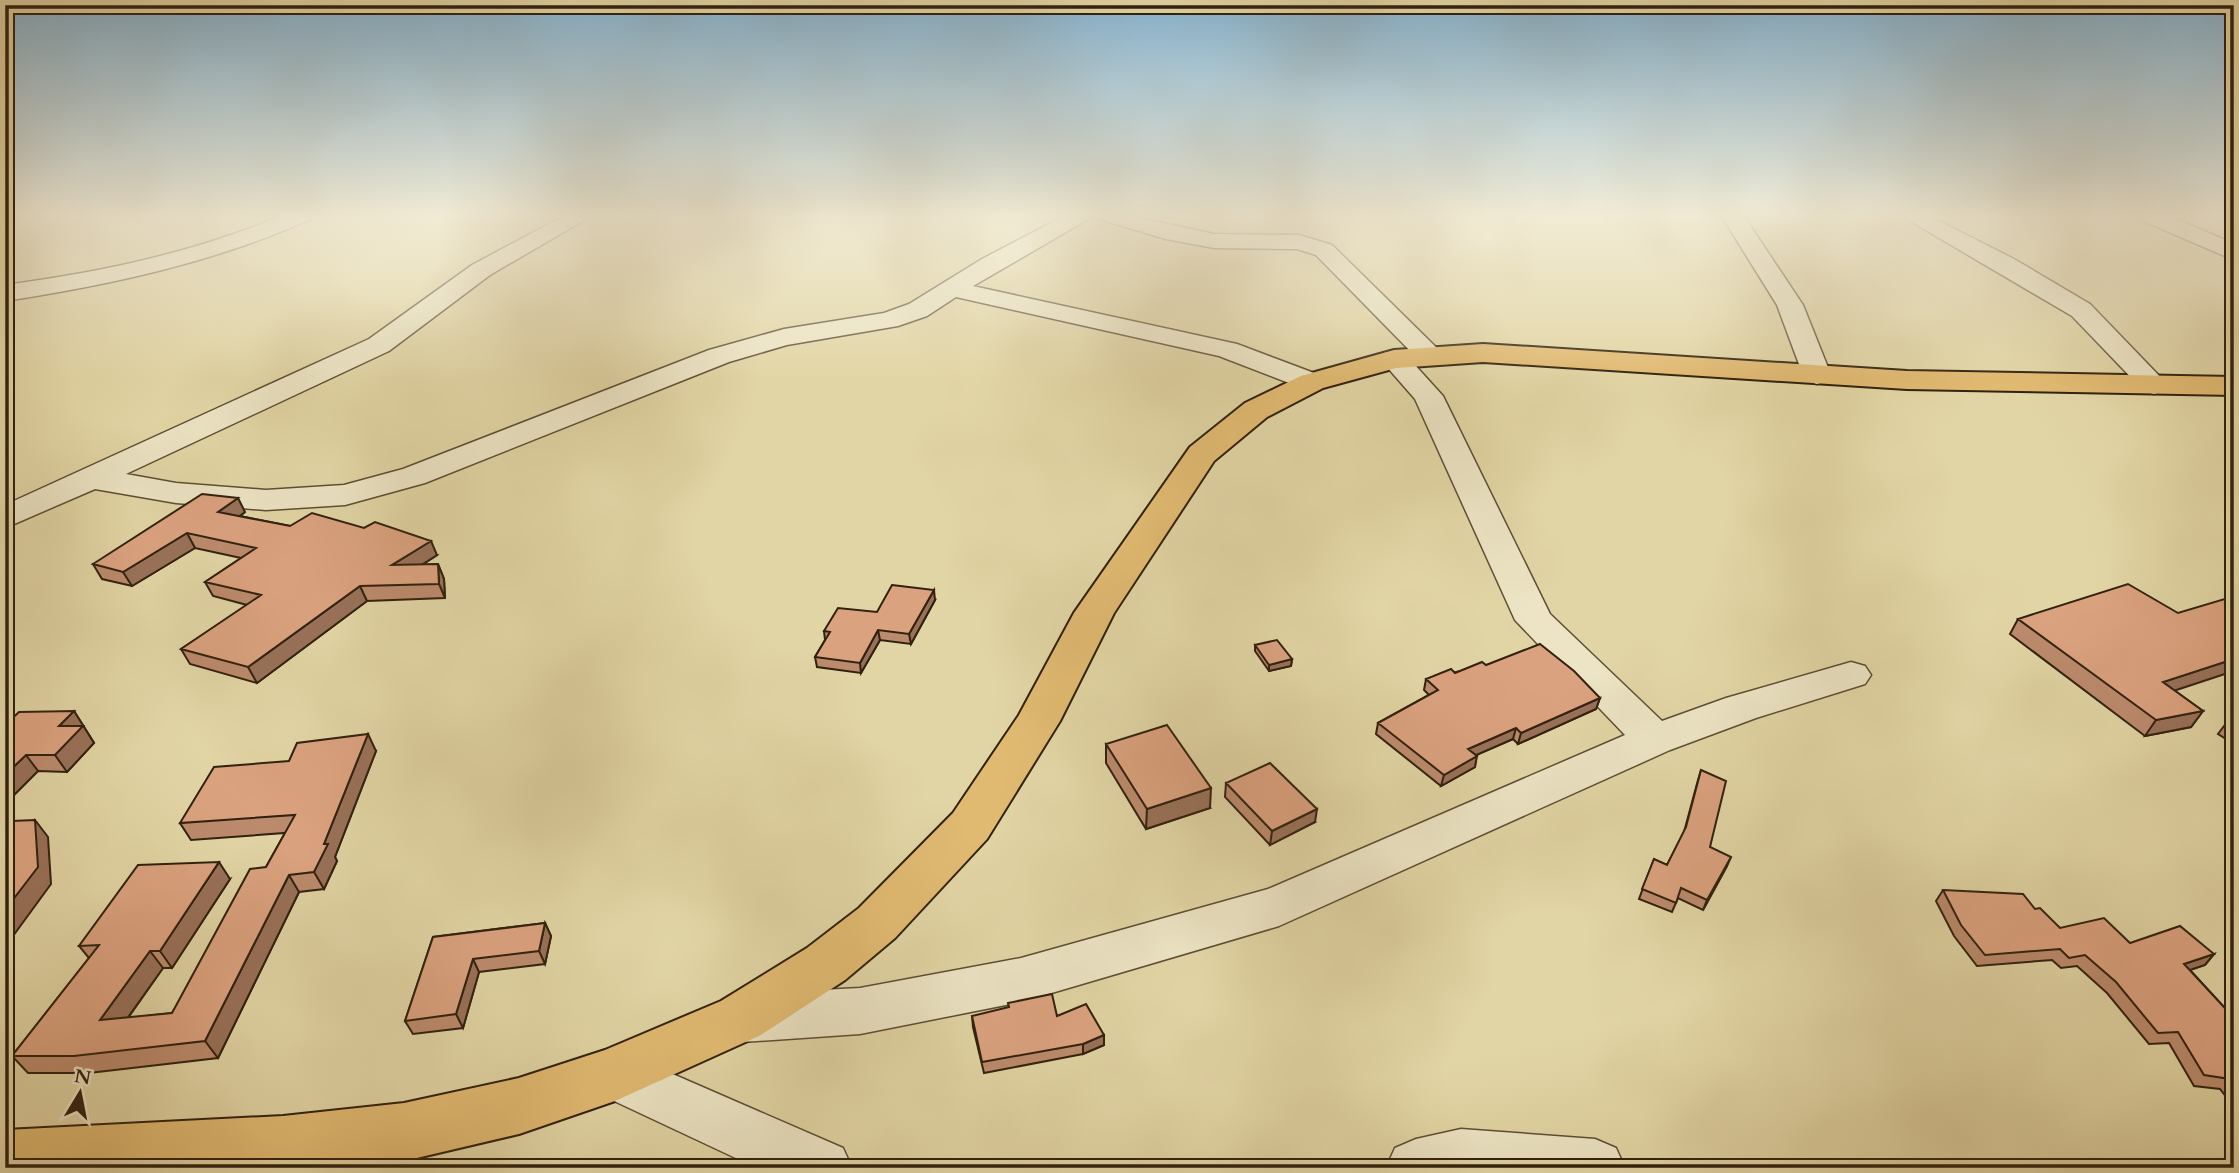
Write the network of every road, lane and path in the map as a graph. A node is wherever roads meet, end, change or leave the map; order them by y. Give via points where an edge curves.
1 (140, 270) edge
2 (483, 270) edge
3 (986, 270) edge
4 (1340, 270) edge
5 (1767, 270) edge
6 (2014, 270) edge
7 (952, 289) junction
8 (5, 293) edge
9 (1412, 357) junction
10 (1817, 374) junction
11 (1312, 382) junction
12 (2154, 385) junction
13 (2234, 386) edge
14 (91, 478) junction
15 (5, 518) edge
16 (1851, 676) dead end
17 (1655, 739) junction
18 (741, 1018) junction
19 (615, 1074) junction
20 (5, 1160) edge
21 (822, 1168) edge
22 (1416, 1168) edge
23 (1595, 1168) edge

1 - 8 street
2 - 14 street via 379,345
3 - 7 street
4 - 9 street
5 - 10 street via 1790,305
6 - 12 street via 2081,310
7 - 11 street via 1227,350
7 - 14 street via 918,310 889,320 784,337 719,356 414,476 345,495 266,500 176,494
9 - 10 main road via 1540,355
9 - 11 main road
9 - 17 street via 1534,620
10 - 12 main road
11 - 18 main road via 1256,410 1202,454 1094,613 1038,721 970,826 877,923 826,964
12 - 13 main road
14 - 15 street
16 - 17 street
17 - 18 street via 1279,906 1021,980 860,1011
18 - 19 main road
19 - 20 main road via 519,1107 404,1132 284,1145
19 - 21 street
22 - 23 street via 1461,1158

